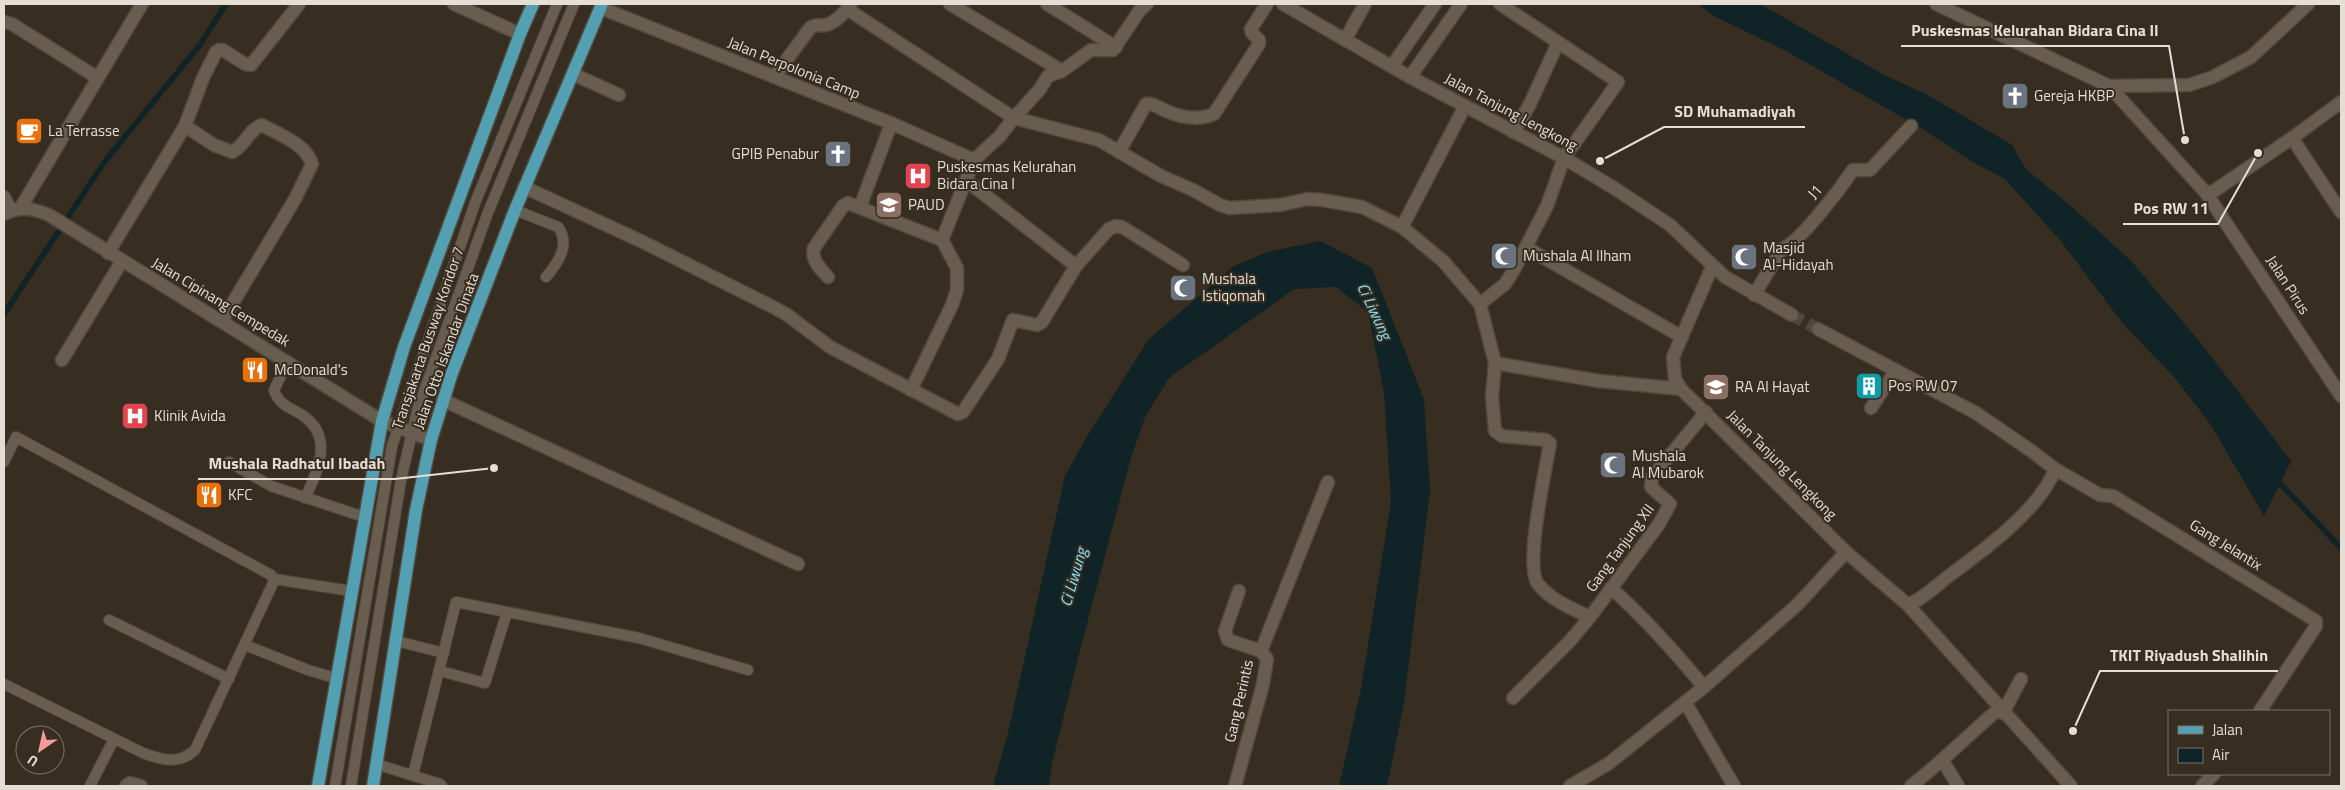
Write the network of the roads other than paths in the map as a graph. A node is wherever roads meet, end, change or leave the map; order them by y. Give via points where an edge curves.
1 (142, 4) edge
2 (299, 4) edge
3 (454, 4) edge
4 (533, 4) edge
5 (557, 4) edge
6 (574, 4) edge
7 (950, 4) edge
8 (1047, 4) edge
9 (1148, 4) edge
10 (1268, 4) edge
11 (1283, 4) edge
12 (1365, 4) edge
13 (1435, 4) edge
14 (1461, 4) edge
15 (1500, 4) edge
16 (1936, 4) edge
17 (2308, 4) edge
18 (602, 6) edge
19 (849, 6) edge
20 (4, 22) edge
21 (520, 34) junction
22 (1345, 40) junction
23 (1556, 42) junction
24 (1116, 47) junction
25 (1392, 66) junction
26 (1062, 71) junction
27 (572, 74) junction
28 (774, 77) junction
29 (1410, 77) junction
30 (98, 78) junction
31 (2109, 86) junction
32 (619, 95) dead end
33 (2341, 102) edge
34 (1465, 106) junction
35 (1014, 118) junction
36 (891, 124) junction
37 (185, 126) junction
38 (1911, 126) dead end
39 (1513, 132) junction
40 (2292, 138) junction
41 (1119, 152) junction
42 (1564, 158) junction
43 (974, 160) junction
44 (966, 181) junction
45 (524, 188) junction
46 (2206, 192) junction
47 (4, 196) edge
48 (860, 208) junction
49 (514, 210) junction
50 (12, 211) edge
51 (2341, 212) edge
52 (1402, 228) junction
53 (942, 240) junction
54 (1527, 248) junction
55 (108, 253) junction
56 (122, 261) junction
57 (1183, 265) dead end
58 (1076, 266) junction
59 (1712, 267) junction
60 (828, 277) dead end
61 (546, 278) dead end
62 (1754, 295) junction
63 (1480, 304) junction
64 (1792, 315) tunnel mouth
65 (222, 321) junction
66 (1818, 329) tunnel mouth
67 (1682, 337) junction
68 (62, 360) dead end
69 (288, 362) junction
70 (1495, 363) junction
71 (1896, 370) junction
72 (1681, 389) junction
73 (911, 390) junction
74 (2341, 396) edge
75 (443, 400) junction
76 (1871, 408) dead end
77 (1706, 412) junction
78 (382, 421) junction
79 (398, 427) junction
80 (411, 432) junction
81 (431, 440) junction
82 (4, 462) edge
83 (229, 462) dead end
84 (2054, 469) junction
85 (1328, 482) dead end
86 (305, 498) junction
87 (364, 517) junction
88 (1846, 552) junction
89 (798, 564) dead end
90 (274, 579) junction
91 (1611, 588) junction
92 (351, 591) junction
93 (1240, 591) dead end
94 (1908, 605) junction
95 (507, 612) junction
96 (1590, 617) junction
97 (109, 620) dead end
98 (396, 641) junction
99 (245, 645) junction
100 (1261, 651) junction
101 (444, 653) junction
102 (748, 670) dead end
103 (440, 672) junction
104 (336, 678) junction
105 (229, 679) junction
106 (2021, 679) dead end
107 (4, 684) edge
108 (1704, 688) junction
109 (1513, 698) dead end
110 (1685, 702) junction
111 (2261, 710) edge
112 (2001, 711) junction
113 (114, 739) junction
114 (1943, 761) junction
115 (376, 764) junction
116 (413, 775) junction
117 (2213, 775) edge
118 (90, 786) edge
119 (126, 786) edge
120 (140, 786) edge
121 (318, 786) edge
122 (334, 786) edge
123 (351, 786) edge
124 (373, 786) edge
125 (442, 786) edge
126 (1235, 786) edge
127 (1570, 786) edge
128 (1734, 786) edge
129 (1911, 786) edge
130 (1958, 786) edge
131 (2071, 786) edge
132 (2202, 786) edge

1 - 30 street
2 - 37 street via 252,65 223,50 216,52
3 - 21 street
4 - 21 main road
5 - 79 lane, Transjakarta Busway Koridor 7 via 475,203
6 - 80 lane, Transjakarta Busway Koridor 7 via 487,215
7 - 26 street
8 - 24 street
9 - 24 street via 1140,10
10 - 41 street via 1251,29 1259,44 1214,114 1182,117 1146,104
11 - 22 street, Jalan Tanjung Lengkong
12 - 22 street
13 - 25 street
14 - 29 street
15 - 23 street
16 - 31 street
17 - 31 street via 2251,57 2213,77 2189,85
18 - 27 main road, Jalan Otto Iskandar Dinata
18 - 28 street, Jalan Perpolonia Camp
19 - 28 street via 836,20 810,28
19 - 35 street
20 - 30 street
21 - 78 main road via 404,347
22 - 25 street, Jalan Tanjung Lengkong
23 - 39 street via 1529,106
23 - 42 street via 1618,82
24 - 26 street via 1110,51 1091,50
25 - 29 street, Jalan Tanjung Lengkong
26 - 35 street via 1046,78
27 - 32 street
27 - 45 main road, Jalan Otto Iskandar Dinata
28 - 36 street, Jalan Perpolonia Camp
29 - 34 street, Jalan Tanjung Lengkong
30 - 50 street
31 - 46 street, Jalan Pirus
33 - 40 street
34 - 39 street, Jalan Tanjung Lengkong
34 - 52 street
35 - 41 street via 1099,140
35 - 43 street
36 - 43 street, Jalan Perpolonia Camp
36 - 48 street
37 - 55 street
37 - 65 street via 214,145 232,152 254,128 262,126 295,143 310,157 312,164 295,200
38 - 62 street, J1 via 1870,170 1853,170 1807,228 1782,250
39 - 42 street, Jalan Tanjung Lengkong
40 - 46 street via 2214,191
40 - 51 street
41 - 52 street via 1229,208 1315,199 1362,207
42 - 54 street via 1547,206
42 - 59 street, Jalan Tanjung Lengkong via 1666,222
43 - 44 street
44 - 53 street
44 - 58 street
45 - 49 main road, Jalan Otto Iskandar Dinata
45 - 73 street via 643,242 786,314 830,347
46 - 74 street, Jalan Pirus
47 - 50 street
48 - 53 street
48 - 60 street via 848,203 843,206 814,248 812,256
49 - 61 lane via 558,227 562,233 564,248
49 - 75 main road, Jalan Otto Iskandar Dinata
50 - 55 street, Jalan Cipinang Cempedak via 37,210
52 - 63 street via 1443,262
53 - 73 street via 957,268 957,290
54 - 63 street via 1504,284
54 - 67 street
55 - 56 street, Jalan Cipinang Cempedak
56 - 65 street, Jalan Cipinang Cempedak
56 - 68 street
57 - 58 street via 1116,226 1109,229
58 - 73 street via 1042,322 1037,325 1013,320 998,359 961,414
59 - 62 street, Jalan Tanjung Lengkong
59 - 67 street, Jalan Tanjung Lengkong
62 - 64 street, Jalan Tanjung Lengkong
63 - 70 street
65 - 69 street, Jalan Cipinang Cempedak
66 - 71 street
67 - 72 street, Jalan Tanjung Lengkong via 1672,364 1674,379
69 - 78 street, Jalan Cipinang Cempedak
69 - 86 lane via 274,390 276,397 307,418 317,430 320,441 321,460
70 - 72 street via 1599,381
70 - 96 street via 1492,397 1495,431 1502,436 1550,443 1533,565 1535,577 1551,596
71 - 76 street
71 - 84 street via 1976,412
72 - 77 street, Jalan Tanjung Lengkong
75 - 81 main road, Jalan Otto Iskandar Dinata
75 - 89 street
77 - 88 street, Jalan Tanjung Lengkong
77 - 91 street, Gang Tanjung XII via 1652,477 1651,488 1670,507
78 - 79 street, Jalan Cipinang Cempedak
78 - 87 main road
79 - 80 street, Jalan Cipinang Cempedak
79 - 122 lane, Transjakarta Busway Koridor 7 via 392,446
80 - 81 street, Jalan Cipinang Cempedak
80 - 123 lane, Transjakarta Busway Koridor 7
81 - 98 main road, Jalan Otto Iskandar Dinata via 416,510
82 - 90 lane via 16,438
83 - 86 lane via 271,486
84 - 94 street via 2038,497 2014,524 1958,570
84 - 111 street, Gang Jelantix via 2100,495 2113,496 2316,621 2316,626
85 - 100 street
86 - 87 lane
87 - 92 main road
88 - 94 street, Jalan Tanjung Lengkong
88 - 108 street via 1798,604
90 - 92 lane
90 - 99 lane
91 - 96 street, Gang Tanjung XII
91 - 108 street via 1669,644
92 - 104 main road
93 - 100 street, Gang Perintis via 1225,636 1228,640
94 - 112 street, Jalan Tanjung Lengkong
95 - 101 lane via 456,602
95 - 102 lane via 639,638
95 - 103 lane via 485,683
96 - 109 street, Gang Tanjung XII
97 - 105 lane
98 - 101 lane
98 - 115 main road, Jalan Otto Iskandar Dinata
99 - 104 lane
99 - 105 lane
100 - 126 street, Gang Perintis via 1267,659 1263,684
101 - 103 lane
103 - 116 lane
104 - 121 main road
105 - 113 lane via 195,750 189,756 181,760 158,759
106 - 112 street
107 - 113 lane
108 - 110 street
110 - 127 street via 1608,764
110 - 128 street
112 - 114 street via 1971,733
112 - 131 street, Jalan Tanjung Lengkong
113 - 118 lane
114 - 129 street
114 - 130 street
115 - 116 lane
115 - 124 main road, Jalan Otto Iskandar Dinata
116 - 125 lane
117 - 132 street
119 - 120 street via 130,783

